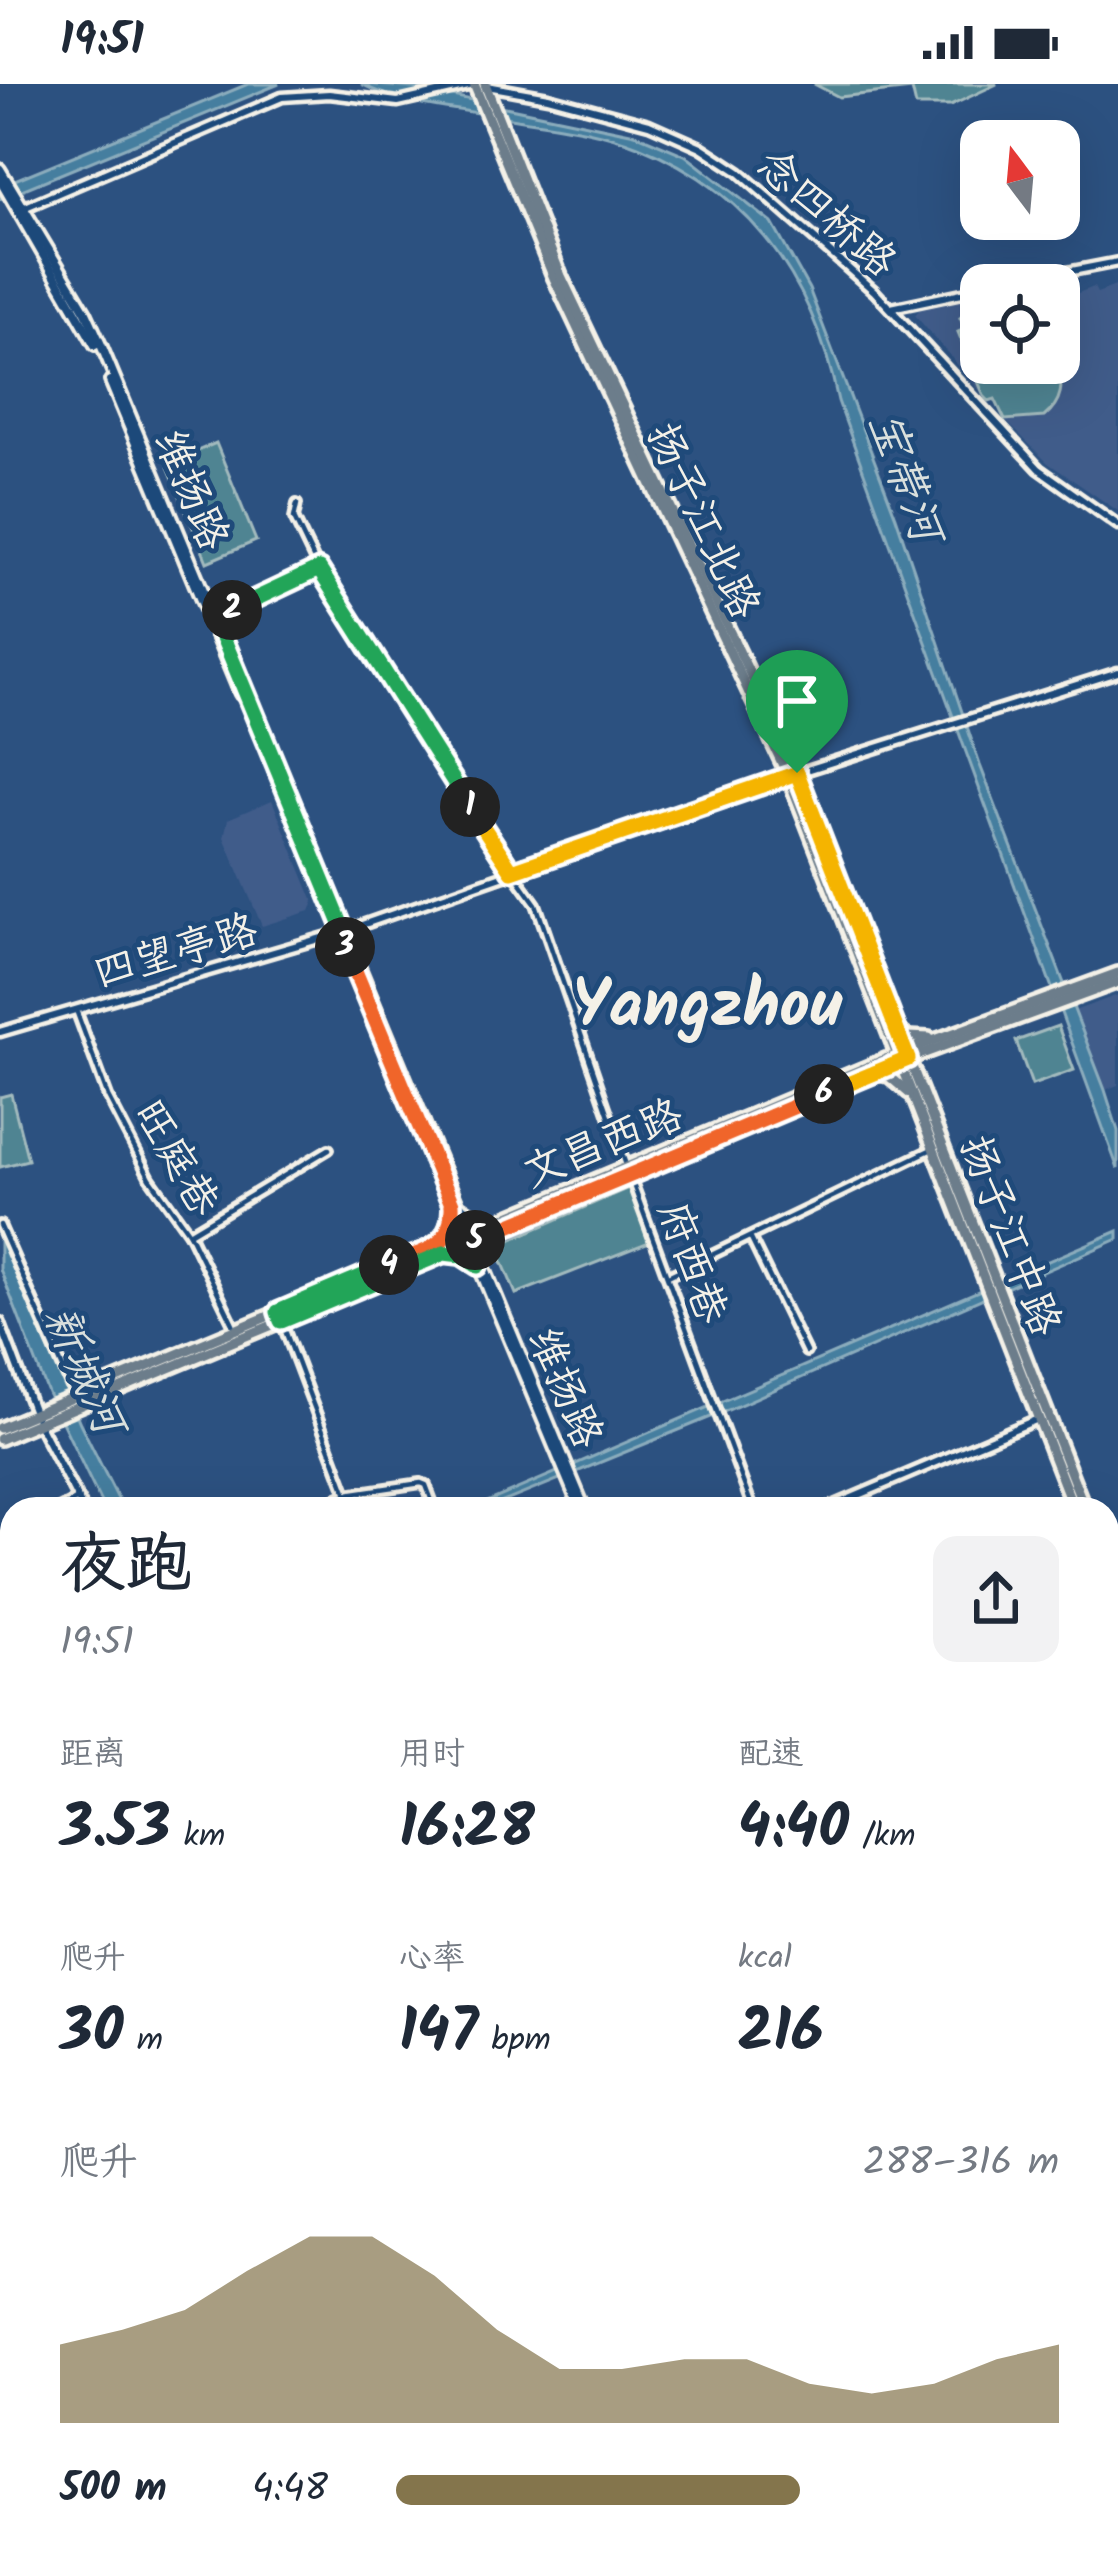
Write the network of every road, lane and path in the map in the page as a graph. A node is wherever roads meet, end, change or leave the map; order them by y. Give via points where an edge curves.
1 (480, 85) edge
2 (1, 173) edge
3 (19, 208) junction
4 (1118, 262) edge
5 (1080, 269) edge
6 (960, 293) edge
7 (891, 308) junction
8 (297, 504) dead end
9 (1118, 526) edge
10 (319, 569) junction
11 (215, 618) junction
12 (1118, 672) edge
13 (793, 774) junction
14 (512, 871) junction
15 (342, 932) junction
16 (1118, 973) edge
17 (1118, 982) edge
18 (1072, 995) junction
19 (1053, 1002) junction
20 (76, 1010) junction
21 (883, 1022) junction
22 (896, 1028) junction
23 (0, 1032) edge
24 (952, 1034) junction
25 (933, 1050) junction
26 (902, 1057) junction
27 (873, 1069) junction
28 (916, 1095) junction
29 (329, 1149) dead end
30 (932, 1149) junction
31 (629, 1172) junction
32 (455, 1204) junction
33 (0, 1225) edge
34 (497, 1226) junction
35 (189, 1233) junction
36 (469, 1237) junction
37 (750, 1237) junction
38 (442, 1248) junction
39 (481, 1266) junction
40 (668, 1276) junction
41 (990, 1282) junction
42 (280, 1317) junction
43 (0, 1322) edge
44 (236, 1330) junction
45 (806, 1352) dead end
46 (74, 1400) junction
47 (1042, 1417) junction
48 (37, 1418) junction
49 (0, 1428) edge
50 (0, 1439) edge
51 (347, 1495) junction
52 (77, 1497) edge
53 (342, 1497) edge
54 (429, 1497) edge
55 (577, 1497) edge
56 (749, 1497) edge
57 (854, 1497) edge
58 (1070, 1497) edge
59 (1079, 1497) edge

1 - 3 street, 念四桥路 via 398,102 282,97
1 - 7 street, 念四桥路 via 650,124 700,147 784,209
1 - 13 main road, 扬子江北路
2 - 3 main road, 维扬路
3 - 11 main road, 维扬路 via 94,329
3 - 15 main road, 维扬路 via 97,347
4 - 5 street
6 - 7 street
7 - 9 street, 念四桥路 via 1039,470
8 - 10 street, 府西巷 via 294,518
10 - 11 street
10 - 14 street, 府西巷
11 - 15 main road, 维扬路
12 - 13 street, 四望亭路
13 - 14 street, 四望亭路
13 - 21 main road, 扬子江北路
13 - 22 main road, 扬子江北路
14 - 15 street, 四望亭路
14 - 31 street, 府西巷 via 536,904
15 - 20 street, 四望亭路
15 - 32 main road, 维扬路
16 - 18 main road
17 - 18 main road
18 - 19 main road
19 - 24 main road
19 - 25 main road
20 - 23 street, 四望亭路
20 - 35 street, 旺庭巷 via 108,1096
21 - 26 main road, 扬子江北路
21 - 27 main road
22 - 24 main road via 920,1039
22 - 26 main road, 扬子江北路
24 - 26 main road
25 - 26 main road
25 - 28 main road
26 - 27 main road, 文昌西路
26 - 28 main road, 扬子江中路
27 - 28 main road
27 - 31 main road, 文昌西路
28 - 30 main road, 扬子江中路
28 - 41 main road, 扬子江中路
29 - 35 street
30 - 37 street
30 - 41 main road, 扬子江中路
31 - 34 main road, 文昌西路
31 - 40 street, 府西巷
32 - 34 main road
32 - 36 main road, 维扬路
32 - 38 main road
33 - 46 street
34 - 36 main road, 文昌西路
34 - 39 main road
35 - 44 street, 旺庭巷
36 - 38 main road, 文昌西路
36 - 39 main road, 维扬路
37 - 40 street
37 - 45 street
38 - 39 main road
38 - 42 main road, 文昌西路
39 - 55 main road, 维扬路
40 - 56 street, 府西巷
41 - 47 main road, 扬子江中路
42 - 44 main road, 文昌西路
42 - 46 main road, 文昌西路
42 - 51 street
43 - 48 street
44 - 46 main road, 文昌西路
46 - 48 main road, 文昌西路
47 - 57 street
47 - 58 main road, 扬子江中路
47 - 59 main road, 扬子江中路
48 - 49 main road, 文昌西路
48 - 50 main road, 文昌西路
48 - 52 street
51 - 53 street
51 - 54 street via 423,1484

